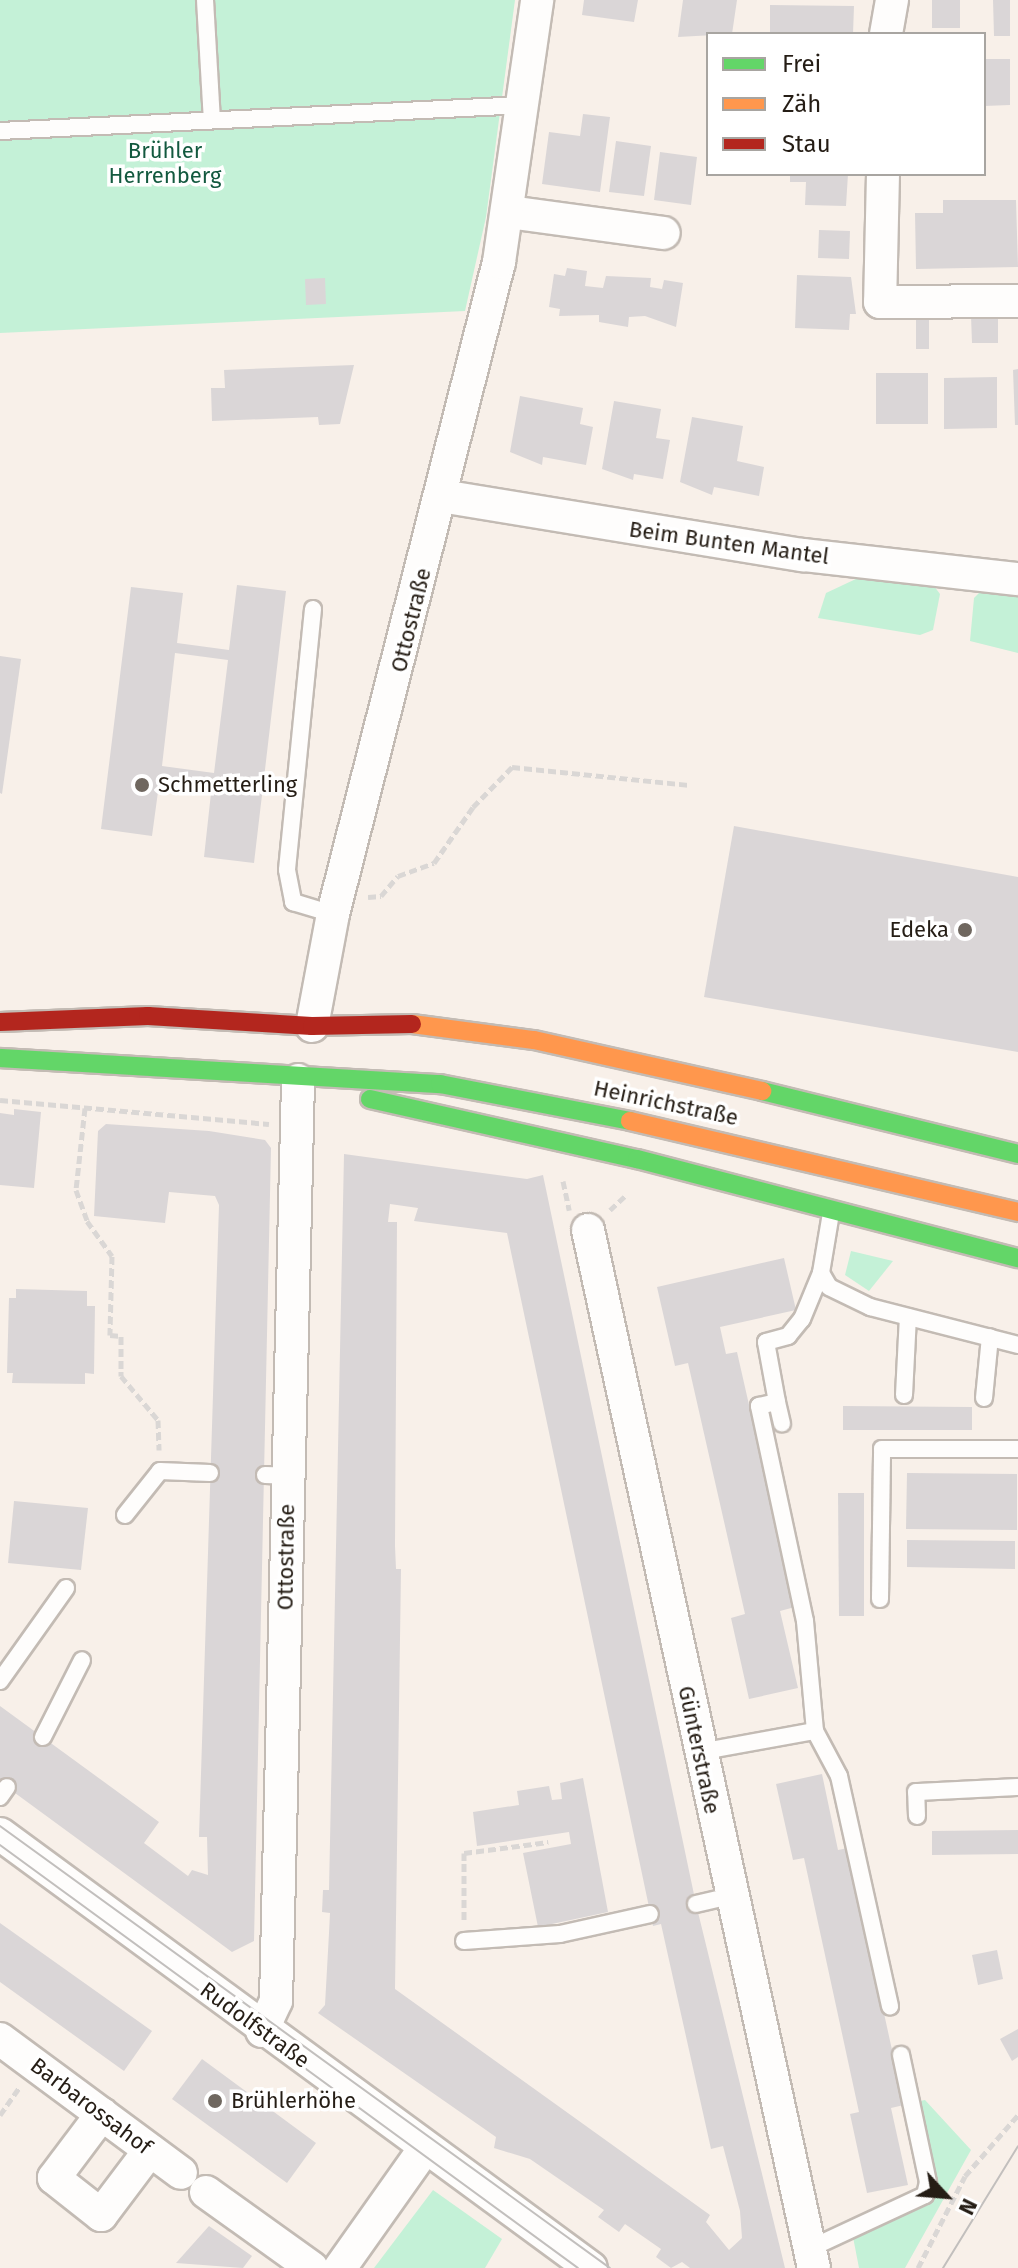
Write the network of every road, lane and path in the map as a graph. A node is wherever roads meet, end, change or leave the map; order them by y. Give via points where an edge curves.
1 (205, 0) edge
2 (537, 0) edge
3 (892, 0) edge
4 (886, 32) edge
5 (524, 105) junction
6 (212, 120) junction
7 (0, 131) edge
8 (883, 176) edge
9 (509, 212) junction
10 (664, 233) dead end
11 (1018, 301) edge
12 (441, 496) junction
13 (1018, 579) edge
14 (313, 609) dead end
15 (688, 785) dead end
16 (333, 914) junction
17 (0, 1022) edge
18 (312, 1026) junction
19 (401, 1047) dead end
20 (0, 1058) edge
21 (298, 1080) junction
22 (0, 1100) edge
23 (85, 1108) junction
24 (297, 1128) junction
25 (1018, 1154) edge
26 (659, 1165) junction
27 (562, 1175) dead end
28 (972, 1179) dead end
29 (1018, 1192) edge
30 (832, 1207) junction
31 (1018, 1212) edge
32 (578, 1221) junction
33 (1018, 1258) edge
34 (821, 1273) junction
35 (908, 1317) junction
36 (990, 1337) junction
37 (1018, 1345) edge
38 (904, 1395) dead end
39 (984, 1398) dead end
40 (777, 1402) junction
41 (782, 1423) dead end
42 (1018, 1449) edge
43 (160, 1471) junction
44 (210, 1473) dead end
45 (125, 1515) dead end
46 (66, 1588) dead end
47 (880, 1599) dead end
48 (82, 1660) dead end
49 (0, 1681) edge
50 (815, 1731) junction
51 (43, 1737) dead end
52 (699, 1752) junction
53 (1018, 1787) edge
54 (917, 1816) dead end
55 (0, 1834) edge
56 (548, 1842) dead end
57 (730, 1896) junction
58 (696, 1904) dead end
59 (650, 1914) dead end
60 (464, 1941) joint
61 (890, 2006) dead end
62 (262, 2031) junction
63 (0, 2039) edge
64 (901, 2055) dead end
65 (102, 2114) junction
66 (1018, 2115) edge
67 (425, 2148) junction
68 (150, 2150) junction
69 (812, 2258) edge
70 (312, 2268) edge
71 (340, 2268) edge
72 (591, 2268) edge
73 (918, 2268) edge

1 - 6 lane
2 - 5 street, Ottostraße
3 - 4 street
5 - 6 lane
5 - 9 street, Ottostraße
6 - 7 lane
8 - 11 street via 880,302
9 - 10 street
9 - 12 street, Ottostraße
12 - 13 street, Beim Bunten Mantel via 803,555
12 - 16 street, Ottostraße
14 - 16 lane via 287,870 293,902
15 - 16 path via 512,767 473,807 434,863 398,876 381,896
16 - 18 street, Ottostraße
17 - 18 main road via 148,1016
18 - 19 main road
18 - 25 main road via 406,1023 534,1040
20 - 21 main road, Heinrichstraße
21 - 24 street, Ottostraße
21 - 26 main road, Heinrichstraße via 458,1123
21 - 31 main road, Heinrichstraße via 440,1084 550,1103
22 - 23 path
23 - 24 path
23 - 43 path via 76,1190 87,1221 112,1256 110,1335 121,1336 121,1376 158,1420
24 - 62 street, Ottostraße via 276,1475 276,2001
26 - 30 main road, Heinrichstraße
26 - 32 path
27 - 32 path
28 - 29 main road
30 - 33 main road
30 - 34 lane
32 - 52 street, Günterstraße
34 - 35 lane via 843,1295
34 - 40 lane via 802,1319 788,1336 766,1342
35 - 36 lane
35 - 38 lane
36 - 37 lane
36 - 39 lane
40 - 41 lane
40 - 50 lane via 759,1406 805,1621
42 - 47 lane via 882,1449
43 - 44 lane
43 - 45 lane
46 - 49 lane
48 - 51 lane
50 - 52 lane
50 - 61 lane via 839,1776
52 - 57 street, Günterstraße
53 - 54 lane via 916,1792
55 - 62 street, Rudolfstraße
56 - 60 path via 464,1853
57 - 58 lane
57 - 69 street, Günterstraße
59 - 60 lane via 560,1934
62 - 67 street, Rudolfstraße
63 - 65 street, Barbarossahof
64 - 69 lane via 928,2182 925,2195
65 - 68 street, Barbarossahof
65 - 68 street via 54,2178 101,2215
66 - 73 path via 965,2176
67 - 71 street
67 - 72 street, Rudolfstraße
68 - 70 street, Barbarossahof

